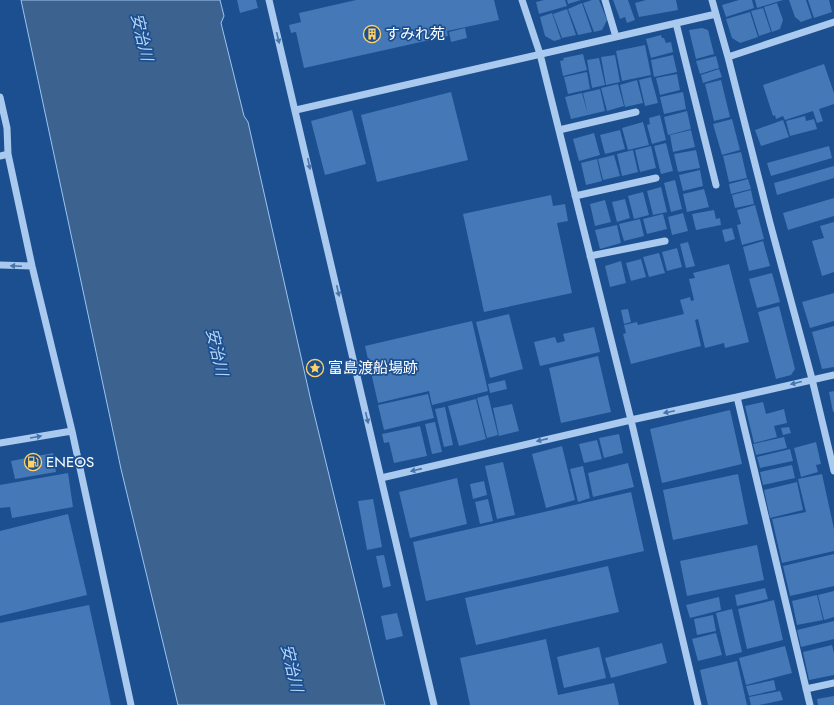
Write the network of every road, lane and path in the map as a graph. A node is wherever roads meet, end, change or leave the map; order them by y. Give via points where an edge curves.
1 (269, 0) edge
2 (522, 0) edge
3 (605, 0) edge
4 (712, 0) edge
5 (716, 14) junction
6 (834, 22) edge
7 (676, 23) junction
8 (616, 37) junction
9 (540, 54) junction
10 (728, 57) junction
11 (0, 97) edge
12 (296, 110) junction
13 (636, 112) dead end
14 (559, 130) junction
15 (8, 154) junction
16 (0, 156) edge
17 (656, 178) dead end
18 (716, 185) dead end
19 (575, 196) junction
20 (665, 241) dead end
21 (590, 256) junction
22 (0, 265) edge
23 (32, 266) junction
24 (834, 375) edge
25 (812, 379) junction
26 (737, 398) junction
27 (631, 420) junction
28 (72, 431) junction
29 (0, 444) edge
30 (834, 471) edge
31 (381, 478) junction
32 (834, 683) edge
33 (806, 689) junction
34 (131, 705) edge
35 (434, 705) edge
36 (698, 705) edge
37 (810, 705) edge

1 -> 12 street
2 - 9 street
3 - 8 street
4 - 5 street
5 - 7 street
5 - 10 street
6 - 10 street
7 - 8 street
7 - 18 street
8 - 9 street
9 - 12 street
9 - 14 street
10 - 25 street
11 - 15 street
12 -> 31 street
13 - 14 street
14 - 19 street
15 - 16 street
15 - 23 street
17 - 19 street
19 - 21 street
20 - 21 street
21 - 27 street
23 -> 22 street
23 - 28 street
24 - 25 street
25 -> 26 street
25 - 30 street
26 -> 27 street
26 - 33 street
27 -> 31 street
27 - 36 street
29 -> 28 street
28 - 34 street
31 - 35 street
32 - 33 street
33 - 37 street

